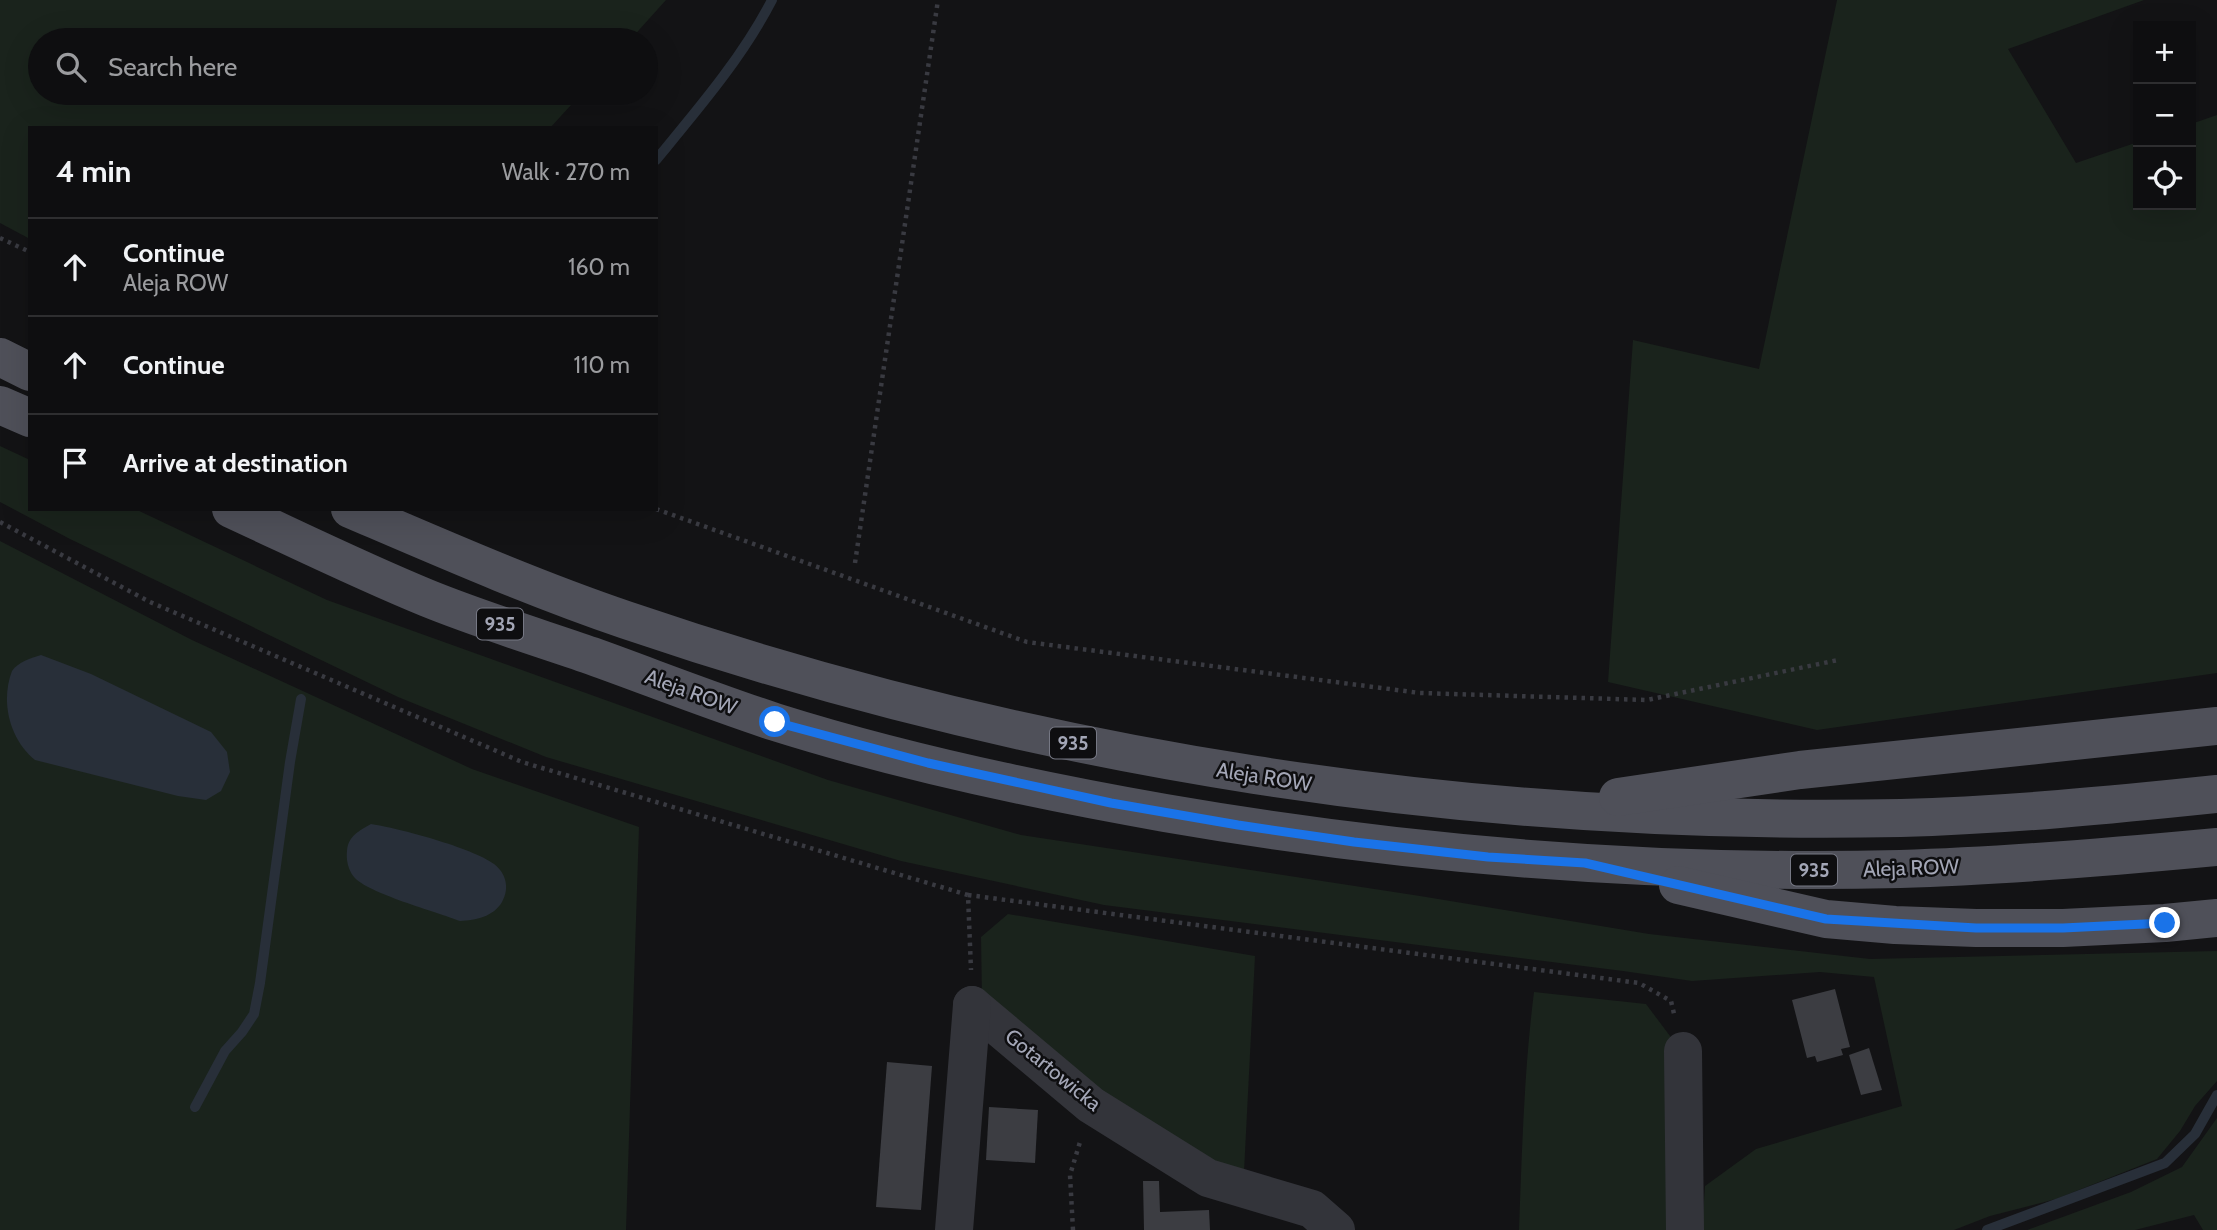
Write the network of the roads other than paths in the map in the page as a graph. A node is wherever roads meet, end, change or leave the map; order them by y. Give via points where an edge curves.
1 (0, 357) edge
2 (28, 371) edge
3 (0, 405) edge
4 (28, 417) edge
5 (235, 511) edge
6 (355, 511) edge
7 (2217, 726) edge
8 (2217, 794) edge
9 (1538, 808) junction
10 (2217, 847) edge
11 (1585, 863) junction
12 (2217, 918) edge
13 (1683, 1051) road end
14 (954, 1230) edge
15 (1336, 1230) edge
16 (1685, 1230) edge

1 - 2 main road
3 - 4 main road
5 - 11 main road, Aleja ROW / 935 via 428,598 775,722 867,747 1048,791 1238,825 1419,850
6 - 9 main road, Aleja ROW / 935 via 621,618 923,708 1229,772
7 - 9 main road via 1800,770
8 - 9 main road, Aleja ROW / 935 via 1906,818 1709,817
10 - 11 main road, Aleja ROW / 935 via 1904,869
11 - 12 main road via 1826,919 2063,928
13 - 16 street
14 - 15 street, Gotartowicka via 972,1005 1091,1105 1208,1178 1312,1209

